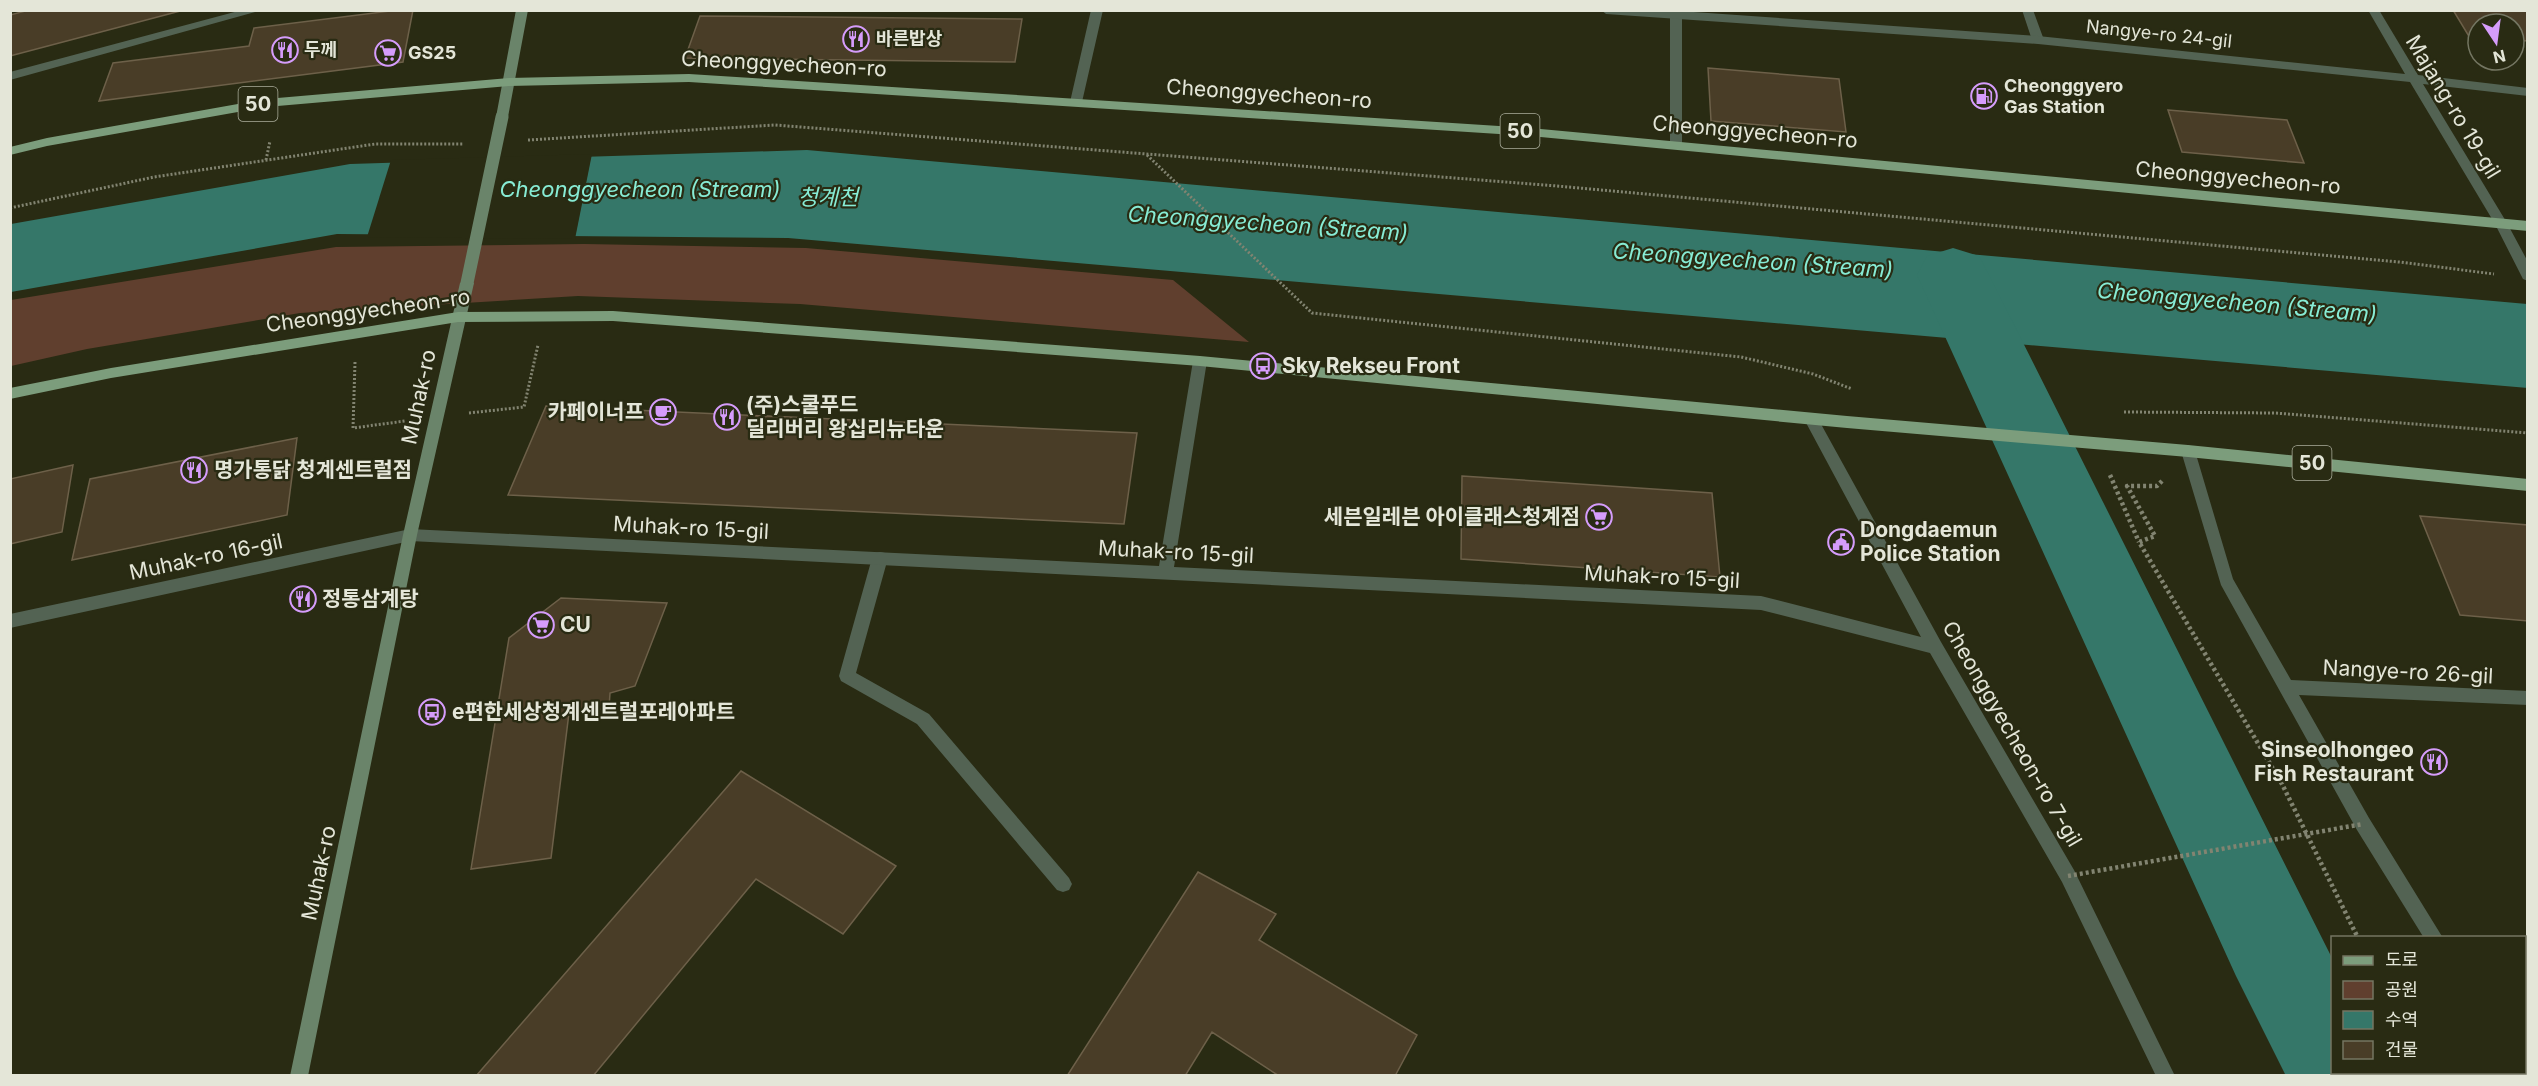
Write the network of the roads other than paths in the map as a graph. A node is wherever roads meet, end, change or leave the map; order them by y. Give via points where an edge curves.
1 (257, 10) edge
2 (522, 10) edge
3 (1097, 10) edge
4 (1606, 10) edge
5 (2027, 10) edge
6 (2373, 10) edge
7 (1676, 15) junction
8 (2038, 40) junction
9 (10, 76) edge
10 (2412, 80) junction
11 (509, 82) junction
12 (2528, 92) edge
13 (1076, 102) junction
14 (1676, 145) junction
15 (10, 151) edge
16 (2500, 224) junction
17 (2528, 226) edge
18 (2528, 276) edge
19 (458, 317) junction
20 (1200, 361) junction
21 (10, 394) edge
22 (1811, 419) junction
23 (2188, 451) junction
24 (2528, 485) edge
25 (410, 535) junction
26 (880, 558) junction
27 (1165, 573) junction
28 (10, 621) edge
29 (1935, 647) junction
30 (2286, 687) junction
31 (2528, 698) edge
32 (1063, 884) dead end
33 (2433, 936) edge
34 (299, 1076) edge
35 (2166, 1076) edge

1 - 9 street
2 - 11 main road, Muhak-ro
3 - 13 street
4 - 7 street, Nangye-ro 24-gil
5 - 8 street
6 - 10 street, Majang-ro 19-gil
7 - 8 street, Nangye-ro 24-gil
7 - 14 street
8 - 10 street, Nangye-ro 24-gil
10 - 12 street, Nangye-ro 24-gil
10 - 16 street, Majang-ro 19-gil
11 - 13 main road, Cheonggyecheon-ro / 50 via 688,78
11 - 15 main road, Cheonggyecheon-ro / 50 via 266,103
11 - 19 main road, Muhak-ro, bridge
13 - 14 main road, Cheonggyecheon-ro / 50
14 - 16 main road, Cheonggyecheon-ro / 50
16 - 17 main road, Cheonggyecheon-ro / 50
16 - 18 street, Majang-ro 19-gil
19 - 20 main road, Cheonggyecheon-ro via 613,316
19 - 21 main road, Cheonggyecheon-ro via 134,369
19 - 25 main road, Muhak-ro
20 - 22 main road, Cheonggyecheon-ro
20 - 27 street
22 - 23 main road, Cheonggyecheon-ro / 50
22 - 29 street, Cheonggyecheon-ro 7-gil
23 - 24 main road, 50
23 - 30 street via 2226,580
25 - 26 street, Muhak-ro 15-gil
25 - 28 street, Muhak-ro 16-gil
25 - 34 main road, Muhak-ro
26 - 27 street, Muhak-ro 15-gil
26 - 32 street via 847,676 923,719
27 - 29 street, Muhak-ro 15-gil via 1761,603
29 - 35 street, Cheonggyecheon-ro 7-gil via 2068,876
30 - 31 street, Nangye-ro 26-gil
30 - 33 street via 2363,824

